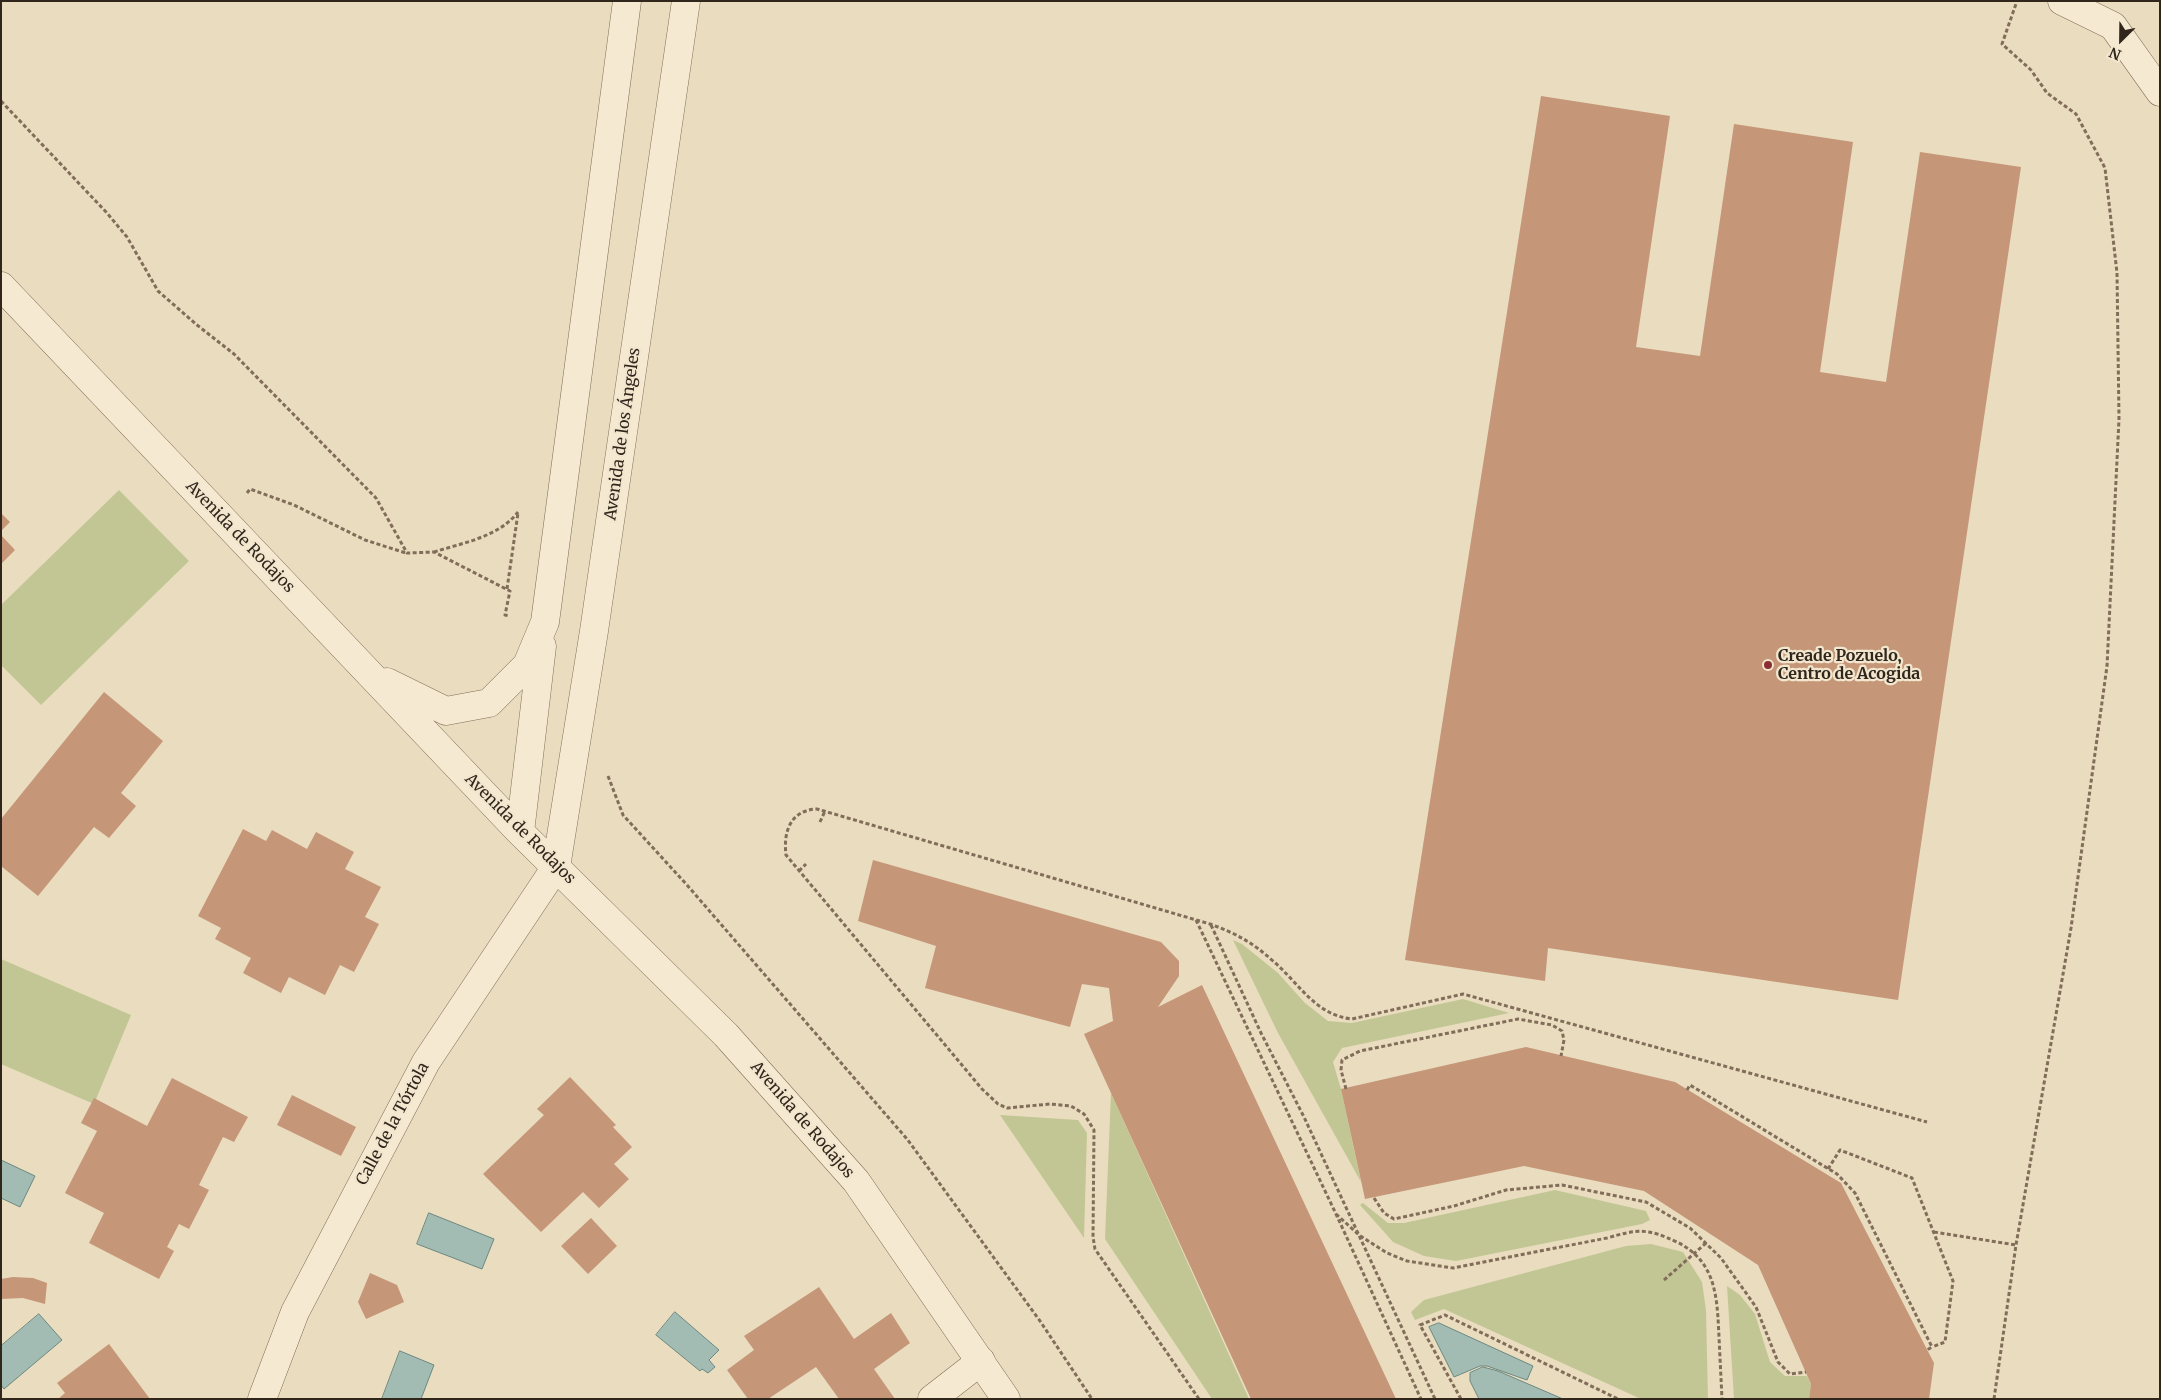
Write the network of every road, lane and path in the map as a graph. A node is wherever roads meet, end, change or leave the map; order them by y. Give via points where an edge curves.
1 (627, 1) edge
2 (686, 1) edge
3 (2017, 1) edge
4 (2062, 1) edge
5 (2160, 92) edge
6 (1, 101) edge
7 (1, 286) edge
8 (220, 516) junction
9 (434, 552) junction
10 (407, 553) junction
11 (507, 589) dead end
12 (545, 622) junction
13 (371, 674) junction
14 (608, 774) dead end
15 (825, 811) junction
16 (820, 822) dead end
17 (520, 832) junction
18 (806, 864) dead end
19 (556, 867) junction
20 (800, 871) junction
21 (1196, 920) junction
22 (1210, 924) junction
23 (1538, 1015) junction
24 (1536, 1022) junction
25 (1561, 1056) dead end
26 (1346, 1089) dead end
27 (1687, 1090) dead end
28 (1927, 1122) dead end
29 (1828, 1169) junction
30 (1374, 1198) dead end
31 (1336, 1214) junction
32 (1933, 1232) junction
33 (1358, 1235) junction
34 (1706, 1243) junction
35 (2016, 1245) junction
36 (1693, 1254) junction
37 (1664, 1280) dead end
38 (1932, 1347) junction
39 (1927, 1350) dead end
40 (980, 1361) junction
41 (1806, 1372) dead end
42 (262, 1399) edge
43 (932, 1399) edge
44 (1006, 1399) edge
45 (1092, 1399) edge
46 (1199, 1399) edge
47 (1420, 1399) edge
48 (1435, 1399) edge
49 (1461, 1399) edge
50 (1618, 1399) edge
51 (1722, 1399) edge
52 (1994, 1399) edge

1 - 12 street
2 - 19 street, Avenida de los Ángeles via 594,632
3 - 35 path via 2002,44 2031,70 2047,93 2076,114 2105,168 2117,273 2119,419 2107,666 2071,928
4 - 5 street via 2112,26
6 - 10 path via 108,213 127,237 158,291 234,354 376,498
7 - 8 street, Avenida de Rodajos
8 - 10 path via 250,489 294,505 365,540
8 - 13 street, Avenida de Rodajos
9 - 10 path
9 - 11 path via 487,535 511,522 518,513
9 - 12 path via 510,591 505,615
12 - 13 street via 527,665 488,702 446,711
12 - 17 street
13 - 17 street, Avenida de Rodajos
14 - 45 path via 623,815 907,1139 1040,1321
15 - 16 path
15 - 20 path via 806,809 798,813 788,828 784,840 786,855
15 - 21 path
17 - 19 street, Avenida de Rodajos
18 - 20 path
19 - 40 street, Avenida de Rodajos via 726,1035 856,1181
19 - 42 street, Calle de la Tórtola via 426,1062 295,1312
20 - 46 path via 998,1104 1007,1108 1050,1104 1071,1106 1084,1114 1094,1130 1095,1249
21 - 22 path
21 - 31 path
22 - 23 path via 1250,942 1320,1007 1338,1018 1352,1019 1463,994
22 - 33 path
23 - 24 path
23 - 28 path
24 - 25 path via 1562,1031
24 - 26 path via 1518,1019 1360,1051 1342,1060
27 - 29 path via 1690,1085
29 - 32 path via 1840,1150 1912,1178
29 - 38 path via 1855,1193
30 - 34 path via 1384,1213 1394,1219 1506,1190 1562,1186 1646,1202 1690,1228
31 - 33 path
31 - 47 path
32 - 35 path
32 - 38 path via 1953,1281 1945,1342
33 - 36 path via 1407,1261 1453,1268 1647,1230 1686,1247
33 - 48 path
34 - 36 path
34 - 41 path via 1721,1258 1756,1307 1778,1362 1790,1374
35 - 52 path
36 - 37 path
36 - 51 path via 1711,1276 1717,1297
38 - 39 path
40 - 43 street
40 - 44 street, Avenida de Rodajos
49 - 50 path via 1420,1325 1445,1316

